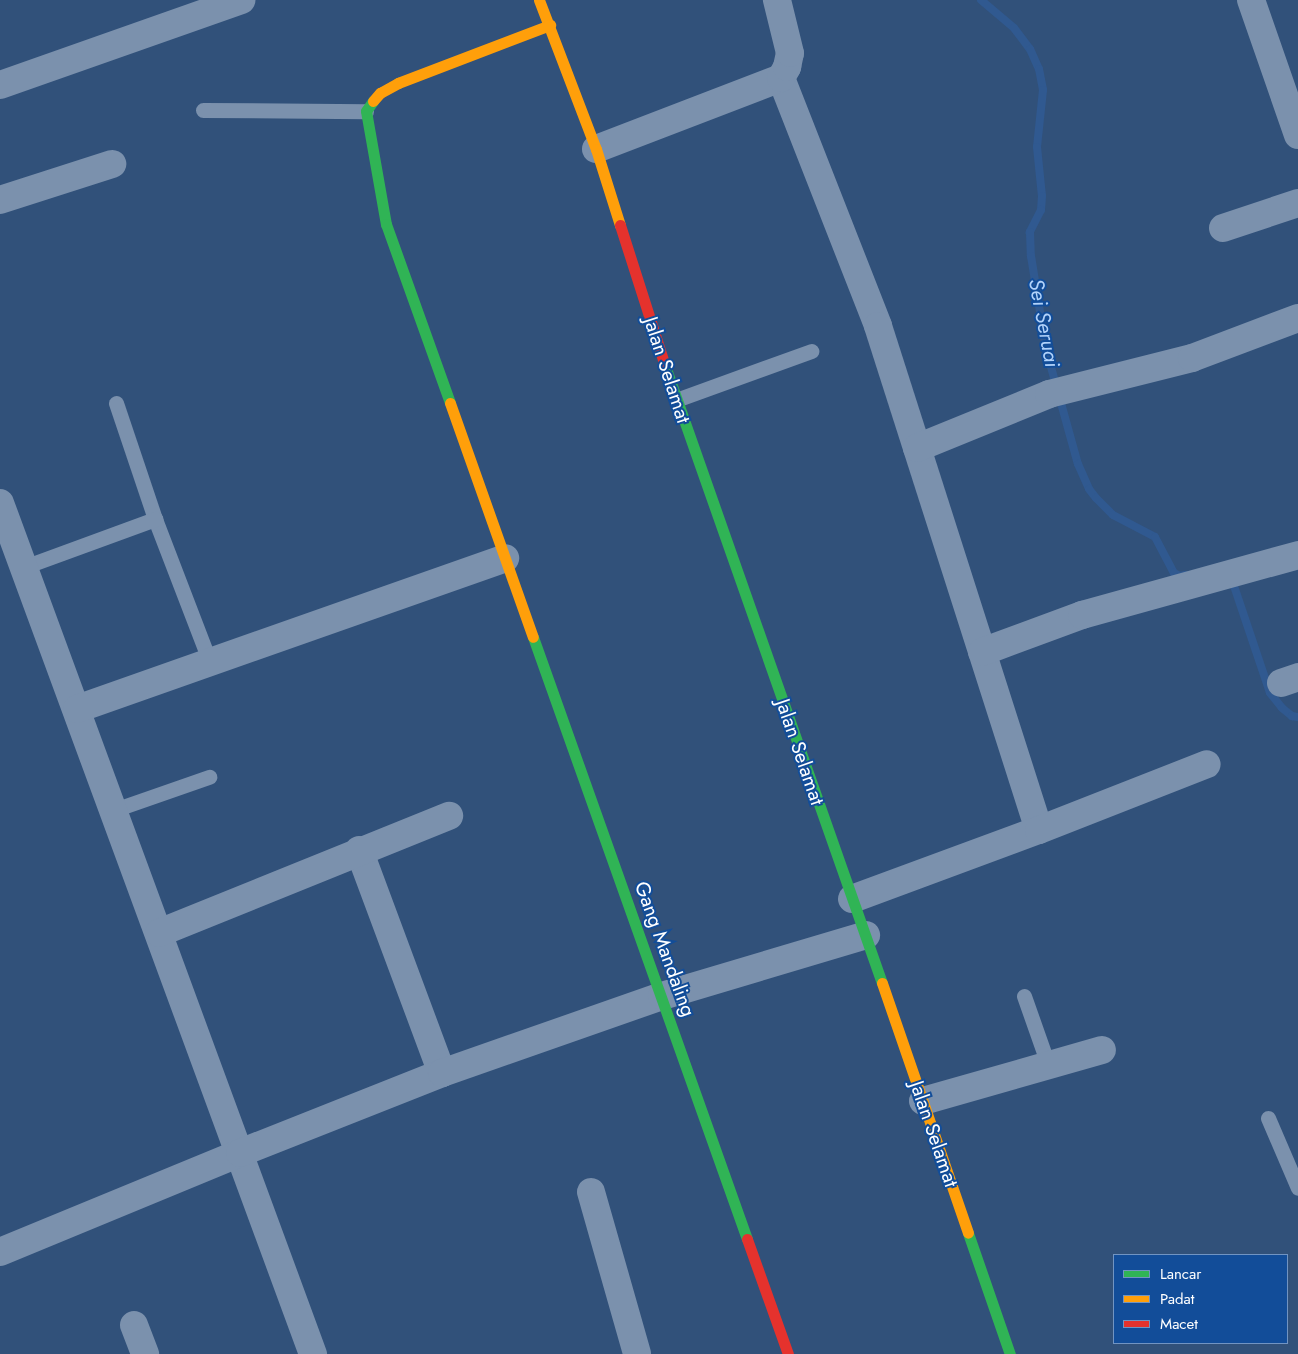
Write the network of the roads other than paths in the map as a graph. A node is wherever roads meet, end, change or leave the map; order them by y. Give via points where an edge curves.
1 (241, 0) edge
2 (539, 0) edge
3 (777, 0) edge
4 (1251, 0) edge
5 (550, 25) junction
6 (781, 78) junction
7 (0, 86) edge
8 (203, 110) dead end
9 (366, 111) junction
10 (1298, 135) edge
11 (596, 149) junction
12 (112, 164) dead end
13 (0, 200) edge
14 (1298, 203) edge
15 (1223, 228) dead end
16 (1298, 318) edge
17 (811, 351) dead end
18 (676, 400) junction
19 (116, 403) dead end
20 (917, 448) junction
21 (0, 503) edge
22 (155, 519) junction
23 (1298, 555) edge
24 (505, 558) junction
25 (24, 567) junction
26 (982, 652) junction
27 (210, 662) junction
28 (77, 709) junction
29 (1206, 764) dead end
30 (209, 777) dead end
31 (114, 810) junction
32 (449, 816) dead end
33 (1039, 830) junction
34 (359, 850) junction
35 (852, 899) junction
36 (159, 933) junction
37 (866, 936) junction
38 (662, 996) junction
39 (1024, 996) dead end
40 (1102, 1050) dead end
41 (1048, 1064) junction
42 (442, 1073) junction
43 (923, 1101) junction
44 (1268, 1118) dead end
45 (240, 1153) junction
46 (1298, 1188) edge
47 (591, 1192) dead end
48 (0, 1252) edge
49 (134, 1325) dead end
50 (145, 1354) edge
51 (313, 1354) edge
52 (637, 1354) edge
53 (788, 1354) edge
54 (1010, 1354) edge

1 - 7 street
2 - 5 street, Jalan Selamat
3 - 6 street via 790,53
4 - 10 street
5 - 9 street via 398,83 380,93
5 - 11 street, Jalan Selamat
6 - 11 street
6 - 20 street via 878,326
8 - 9 lane
9 - 24 street, Gang Mandaling via 386,224
11 - 18 street, Jalan Selamat
12 - 13 street
14 - 15 street
16 - 20 street via 1192,358 1055,392
17 - 18 lane
18 - 35 street, Jalan Selamat
19 - 22 lane
20 - 26 street
21 - 25 street
22 - 25 lane
22 - 27 lane
23 - 26 street via 1082,615
24 - 27 street
24 - 38 street, Gang Mandaling
25 - 28 street
26 - 33 street
27 - 28 street
28 - 31 street
29 - 33 street
30 - 31 lane
31 - 36 street
32 - 34 street
33 - 35 street
34 - 36 street
34 - 42 street
35 - 37 street, Jalan Selamat
36 - 45 street
37 - 38 street
37 - 43 street, Jalan Selamat
38 - 42 street
38 - 53 street, Gang Mandaling
39 - 41 lane
40 - 41 street
41 - 43 street
42 - 45 street
43 - 54 street, Jalan Selamat
44 - 46 lane
45 - 48 street
45 - 51 street
47 - 52 street
49 - 50 street

